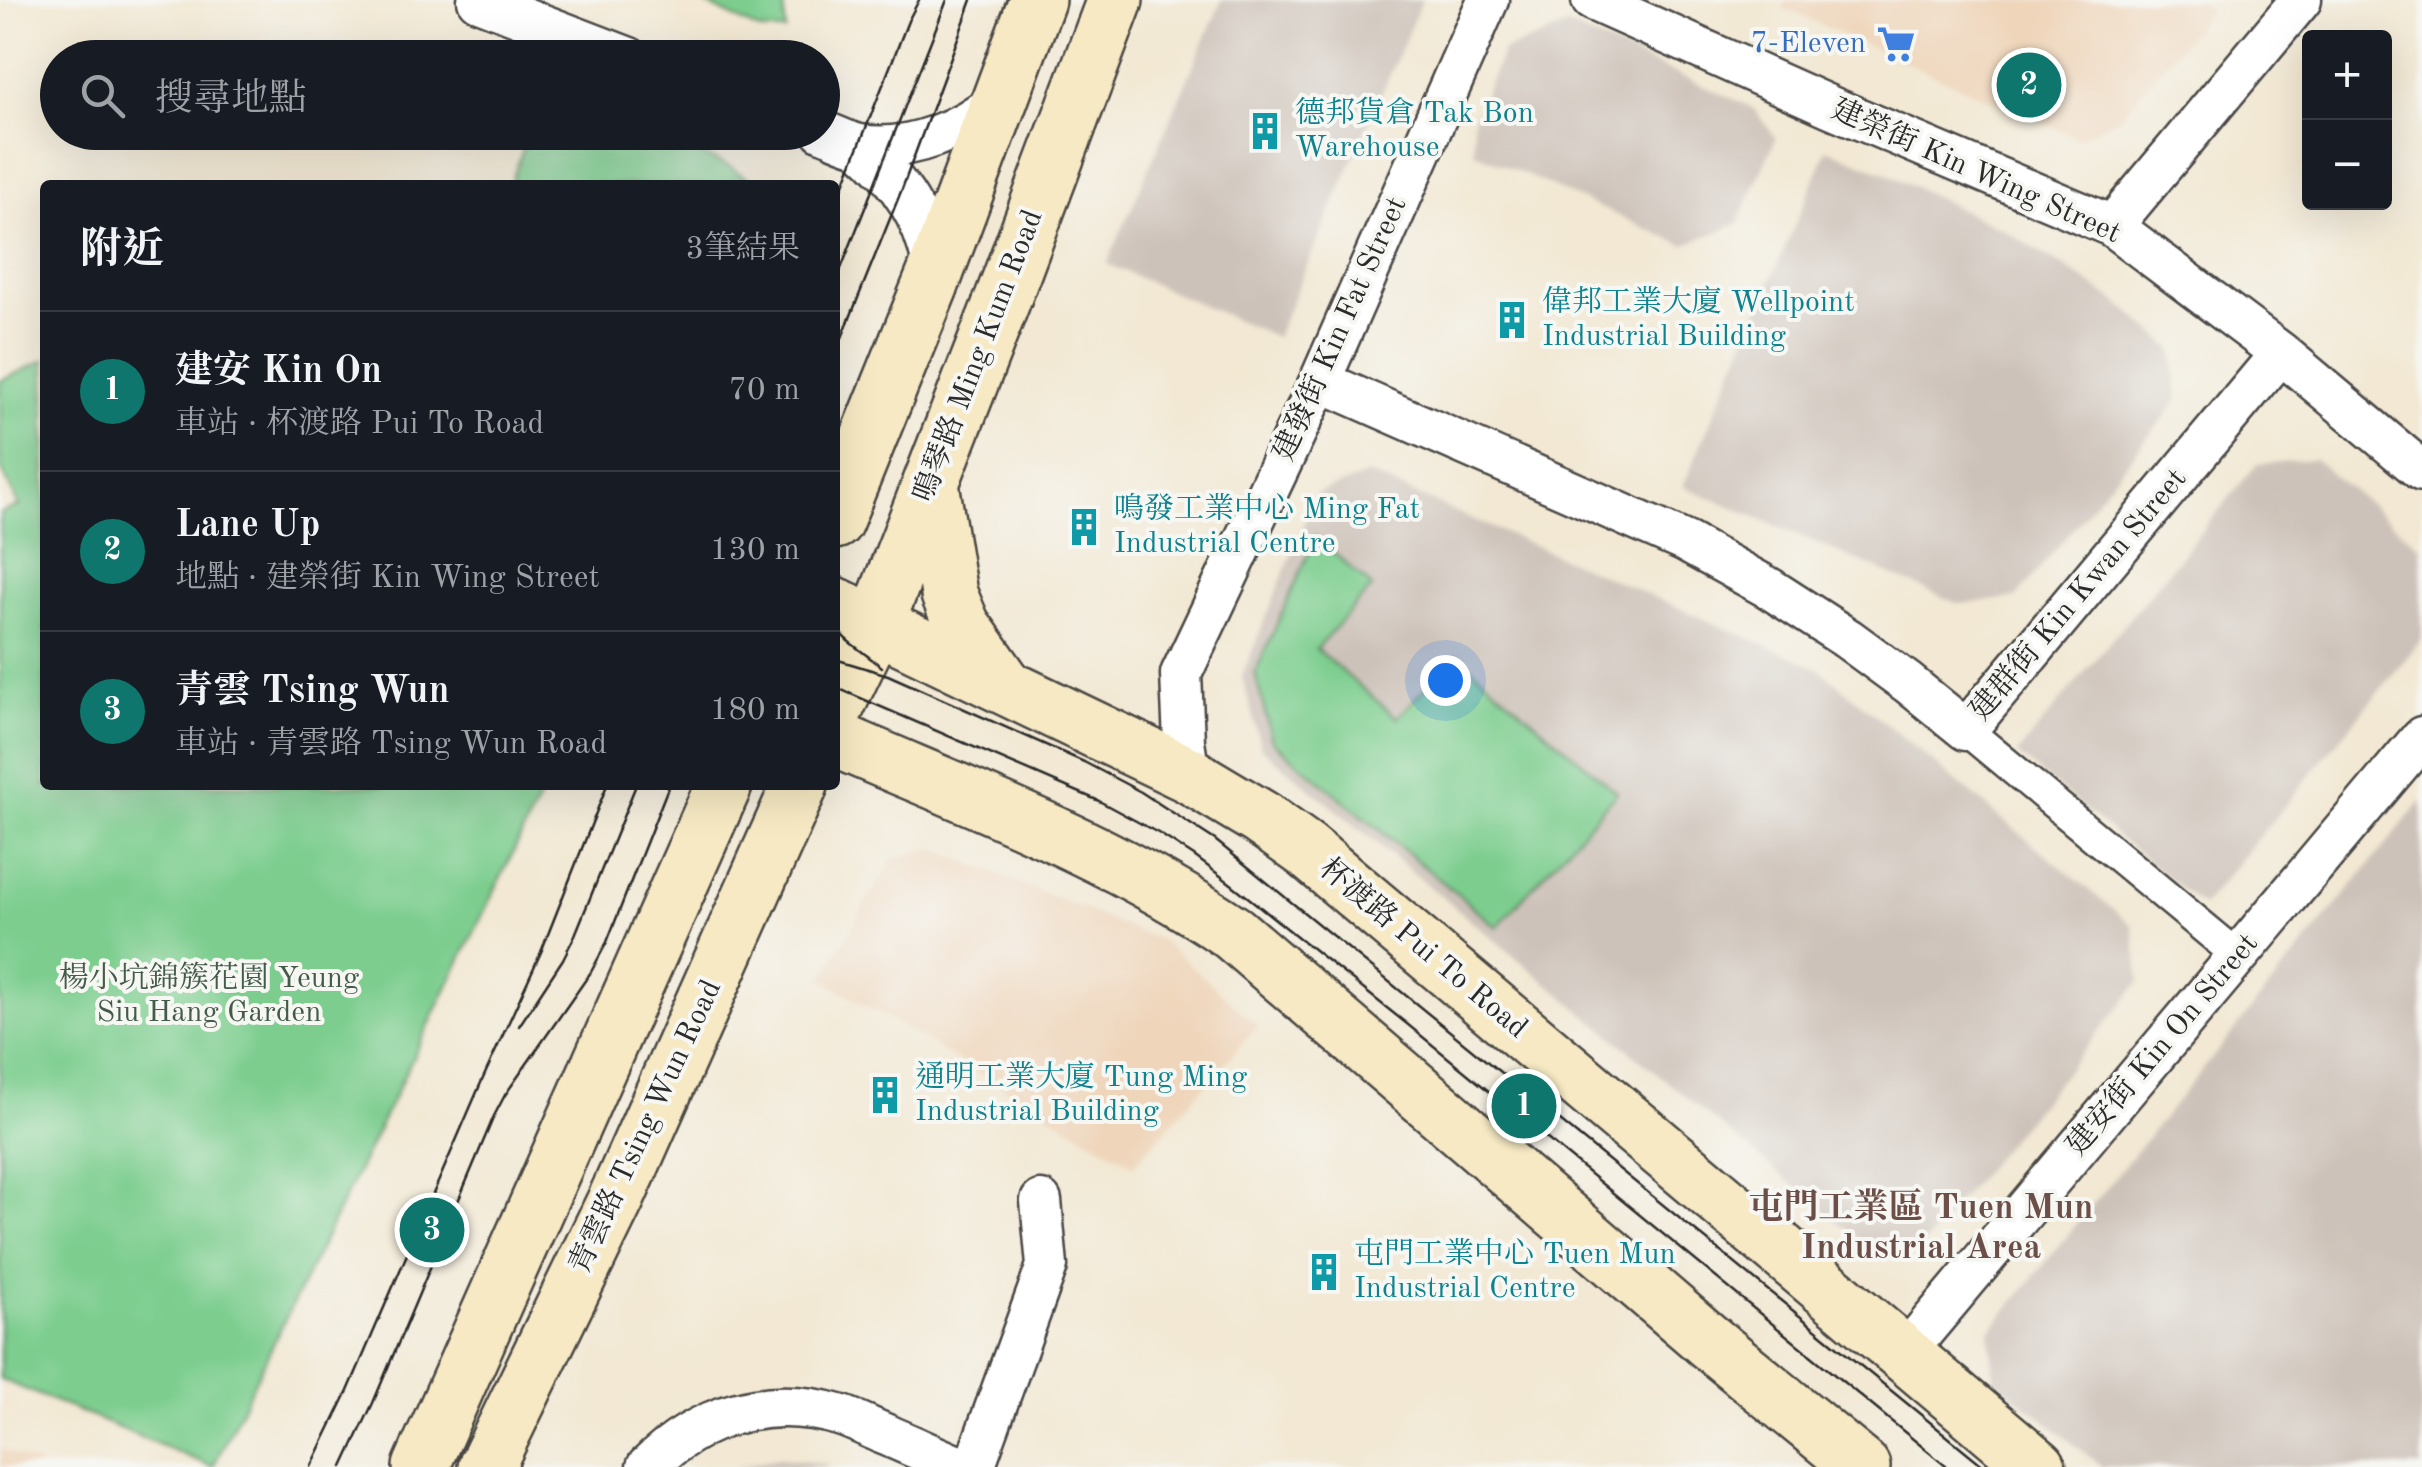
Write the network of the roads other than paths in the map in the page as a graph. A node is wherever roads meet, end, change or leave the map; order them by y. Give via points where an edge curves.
1 (478, 0) edge
2 (1037, 0) edge
3 (1114, 0) edge
4 (1488, 0) edge
5 (1592, 0) edge
6 (2300, 0) edge
7 (582, 40) edge
8 (1001, 98) junction
9 (841, 138) edge
10 (2112, 226) junction
11 (934, 274) junction
12 (2281, 353) junction
13 (1320, 381) junction
14 (2422, 471) edge
15 (930, 481) junction
16 (840, 509) edge
17 (855, 615) edge
18 (1004, 684) junction
19 (840, 686) edge
20 (1966, 730) junction
21 (2422, 738) edge
22 (840, 741) edge
23 (1188, 774) junction
24 (722, 790) edge
25 (798, 790) edge
26 (2237, 955) junction
27 (1041, 1201) dead end
28 (1905, 1354) junction
29 (421, 1467) edge
30 (486, 1467) edge
31 (646, 1467) edge
32 (960, 1467) edge
33 (974, 1467) edge
34 (1862, 1467) edge
35 (2038, 1467) edge

1 - 7 street
2 - 8 main road
3 - 15 main road, 鳴琴路 Ming Kum Road
4 - 13 street, 建發街 Kin Fat Street
5 - 10 street, 建榮街 Kin Wing Street
6 - 10 street
8 - 9 street via 943,134 891,145
8 - 11 main road
9 - 11 street via 883,166 913,209
10 - 12 street, 建榮街 Kin Wing Street
11 - 16 main road
12 - 14 street, 建榮街 Kin Wing Street
12 - 20 street, 建群街 Kin Kwan Street
13 - 20 street, 建群街 Kin Kwan Street via 1686,542 1848,639
13 - 23 street, 建發街 Kin Fat Street via 1181,674
15 - 17 main road, 鳴琴路 Ming Kum Road
15 - 18 main road via 949,594 962,625
17 - 18 main road, 杯渡路 Pui To Road
17 - 19 main road, 鳴琴路 Ming Kum Road
18 - 23 main road, 杯渡路 Pui To Road
20 - 26 street
21 - 26 street, 建安街 Kin On Street
22 - 34 main road via 1072,842 1233,933
23 - 28 main road, 杯渡路 Pui To Road via 1306,850
24 - 29 main road
25 - 30 main road, 青雲路 Tsing Wun Road via 616,1199
26 - 28 street, 建安街 Kin On Street
27 - 33 street via 1047,1266
28 - 35 main road, 杯渡路 Pui To Road
31 - 32 street via 718,1417 800,1406 841,1416

